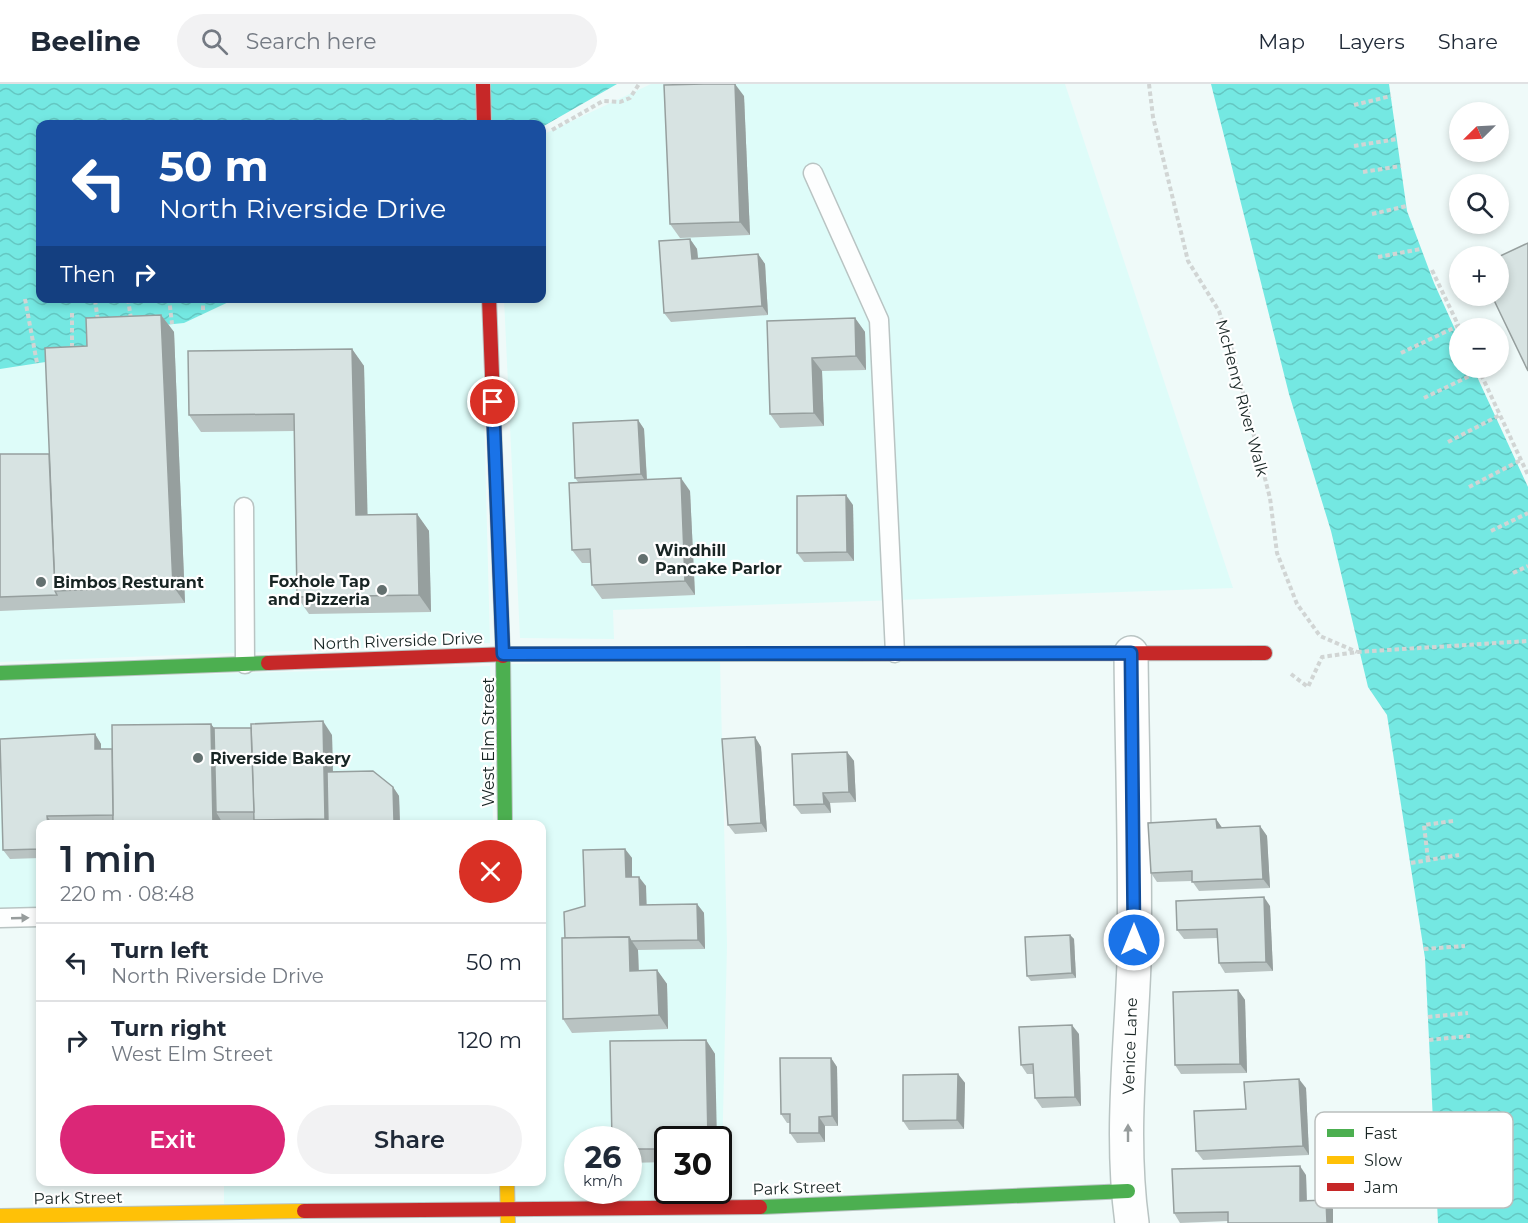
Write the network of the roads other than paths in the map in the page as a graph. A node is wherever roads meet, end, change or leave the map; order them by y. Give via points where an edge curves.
1 (483, 84) edge
2 (484, 120) edge
3 (813, 173) dead end
4 (489, 303) edge
5 (244, 507) dead end
6 (895, 653) junction
7 (1131, 653) junction
8 (1265, 653) road end
9 (503, 654) junction
10 (245, 664) junction
11 (0, 673) edge
12 (505, 820) edge
13 (36, 917) edge
14 (0, 918) edge
15 (507, 1186) edge
16 (1130, 1207) edge
17 (508, 1208) junction
18 (0, 1216) edge
19 (261, 1217) edge
20 (33, 1219) edge
21 (508, 1223) edge

1 - 2 street
3 - 6 lane via 879,321
4 - 9 street, West Elm Street
5 - 10 lane
6 - 7 street, North Riverside Drive
6 - 9 street, North Riverside Drive
7 - 8 street, North Riverside Drive
16 -> 7 street, Venice Lane via 1134,962
9 - 10 street, North Riverside Drive
9 - 12 street, West Elm Street
10 - 11 street, North Riverside Drive
14 -> 13 lane
15 - 17 street
16 - 17 street, Park Street
17 - 19 street, Park Street
17 - 21 street
18 - 20 street, Park Street
19 - 20 street, Park Street

